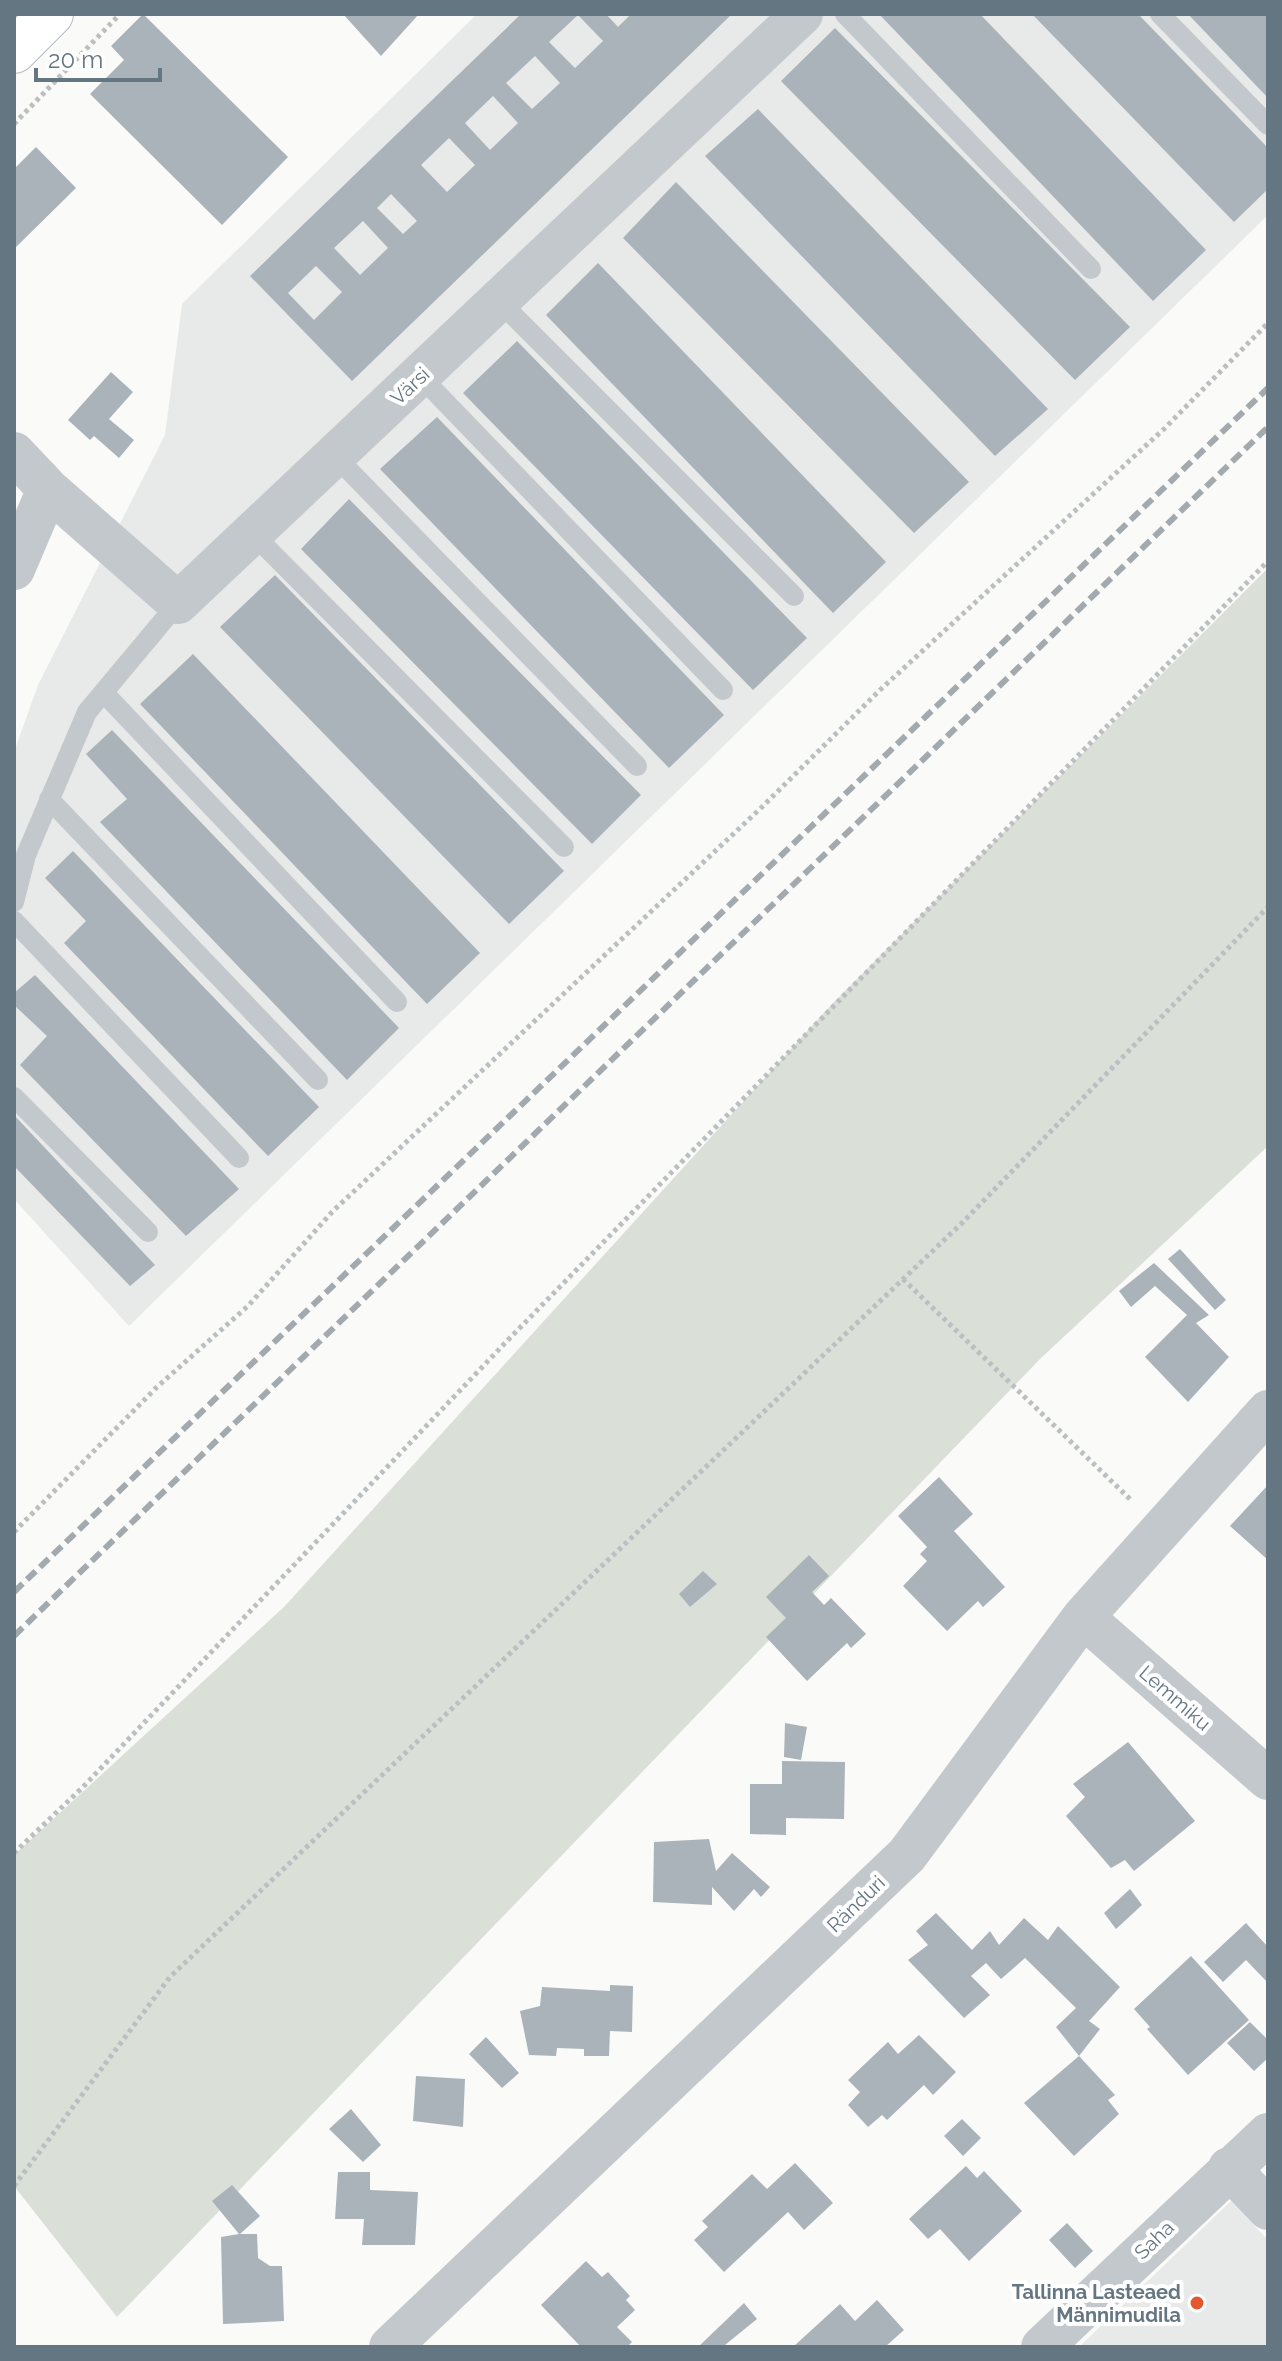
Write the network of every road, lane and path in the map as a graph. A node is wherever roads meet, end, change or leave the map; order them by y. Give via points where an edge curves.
1 (51, 14) edge
2 (120, 14) edge
3 (802, 14) edge
4 (845, 14) edge
5 (1160, 14) edge
6 (14, 51) edge
7 (14, 124) edge
8 (1268, 125) edge
9 (1091, 269) dead end
10 (499, 301) junction
11 (1268, 323) edge
12 (421, 377) junction
13 (14, 453) edge
14 (334, 455) junction
15 (48, 489) junction
16 (252, 533) junction
17 (1268, 561) edge
18 (14, 569) edge
19 (794, 596) dead end
20 (178, 603) junction
21 (723, 690) dead end
22 (104, 693) junction
23 (637, 766) dead end
24 (49, 799) junction
25 (564, 847) dead end
26 (14, 902) edge
27 (1268, 907) edge
28 (14, 921) edge
29 (397, 1002) dead end
30 (318, 1080) dead end
31 (14, 1097) edge
32 (239, 1158) dead end
33 (148, 1232) dead end
34 (903, 1279) junction
35 (1268, 1411) edge
36 (1161, 1530) junction
37 (14, 1532) edge
38 (1083, 1617) junction
39 (1268, 1779) edge
40 (14, 1853) edge
41 (1268, 2134) edge
42 (1229, 2168) junction
43 (14, 2186) edge
44 (1268, 2209) edge
45 (390, 2347) edge
46 (1042, 2347) edge

1 - 6 main road
2 - 7 path
3 - 10 street, Värsi
4 - 9 lane
5 - 8 lane
10 - 12 street, Värsi
10 - 19 lane
11 - 37 path via 1165,428 880,690 333,1211 248,1306 157,1387
12 - 14 street, Värsi
12 - 21 lane
13 - 15 street
14 - 16 street, Värsi
14 - 23 lane
15 - 18 street
15 - 20 street
16 - 20 street, Värsi
16 - 25 lane
17 - 40 path
20 - 22 lane
22 - 24 lane via 87,712
22 - 29 lane
24 - 26 lane
24 - 30 lane
27 - 34 path
28 - 32 lane
31 - 33 lane
34 - 36 path
34 - 43 path via 170,1977
35 - 36 street, Ränduri
36 - 38 street, Ränduri
38 - 39 street, Lemmiku
38 - 45 street, Ränduri via 907,1855
41 - 42 street, Saha
42 - 44 street
42 - 46 street, Saha

